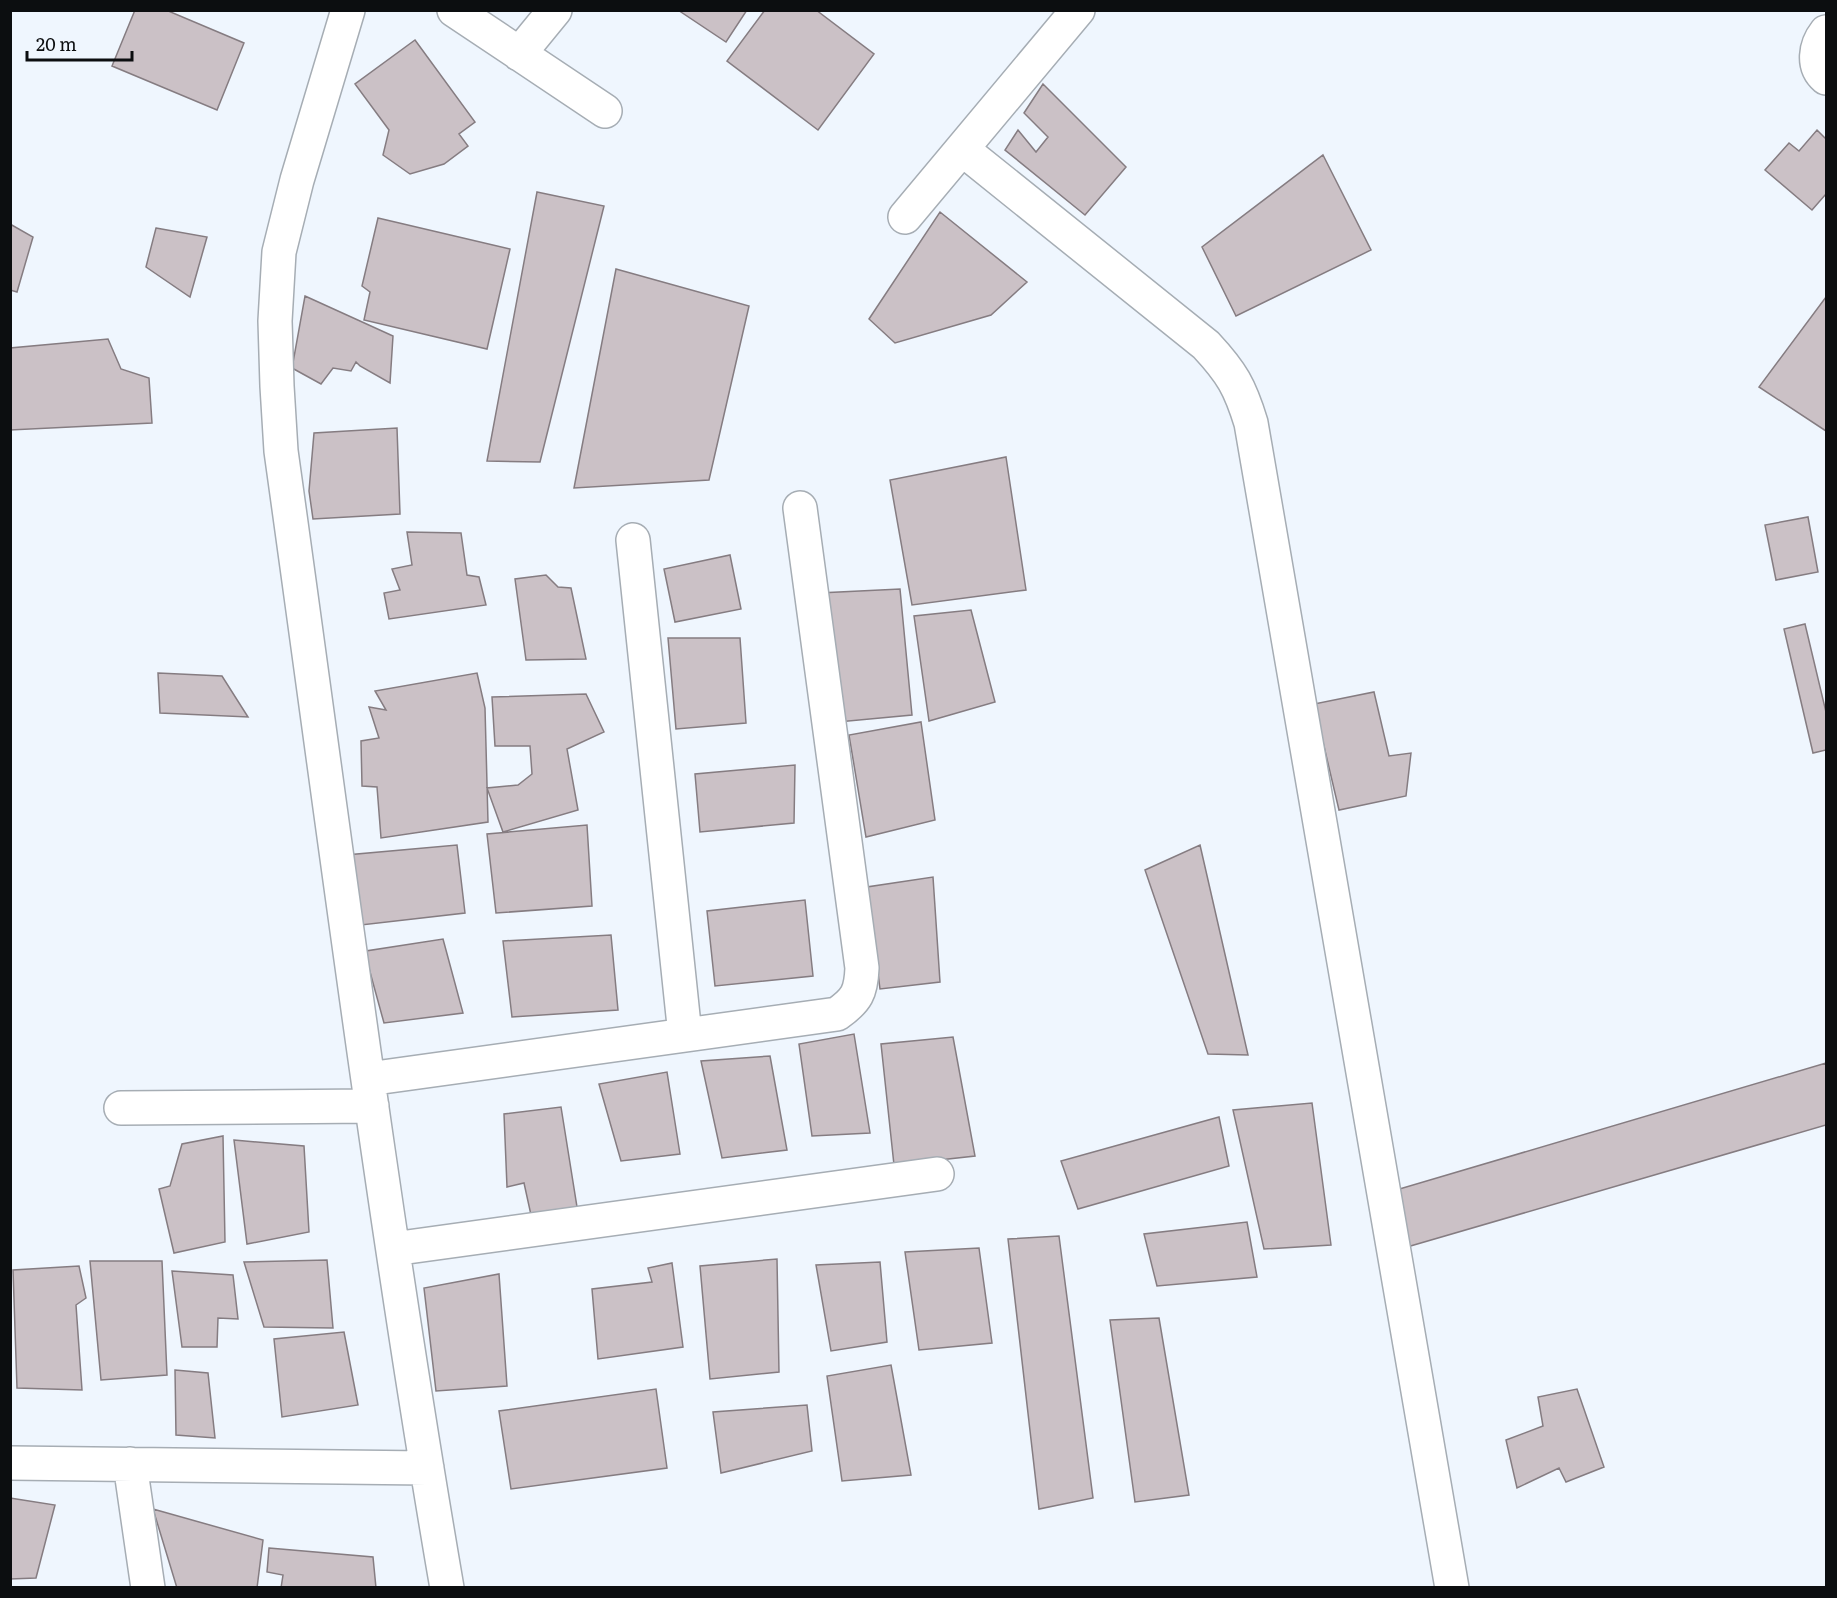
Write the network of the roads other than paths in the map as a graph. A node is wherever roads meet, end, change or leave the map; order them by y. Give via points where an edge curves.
1 (348, 10) edge
2 (454, 10) edge
3 (555, 10) edge
4 (1078, 10) edge
5 (1827, 32) edge
6 (519, 54) junction
7 (1827, 78) edge
8 (605, 111) dead end
9 (962, 149) junction
10 (905, 217) dead end
11 (800, 508) dead end
12 (633, 540) dead end
13 (686, 1035) junction
14 (370, 1093) junction
15 (121, 1108) dead end
16 (937, 1174) dead end
17 (393, 1249) junction
18 (10, 1463) edge
19 (130, 1464) junction
20 (427, 1468) junction
21 (148, 1587) edge
22 (447, 1587) edge
23 (1452, 1587) edge

1 - 14 street via 279,252 275,321 281,452
2 - 6 street
3 - 6 street
4 - 9 street
5 - 7 street via 1816,56
6 - 8 street
9 - 10 street
9 - 23 street via 1206,345 1226,367 1241,393 1251,423
11 - 13 street via 862,968 861,986 852,1004 837,1014
12 - 13 street
13 - 14 street
14 - 15 street
14 - 17 street
16 - 17 street
17 - 20 street
18 - 19 street
19 - 20 street
19 - 21 street
20 - 22 street

